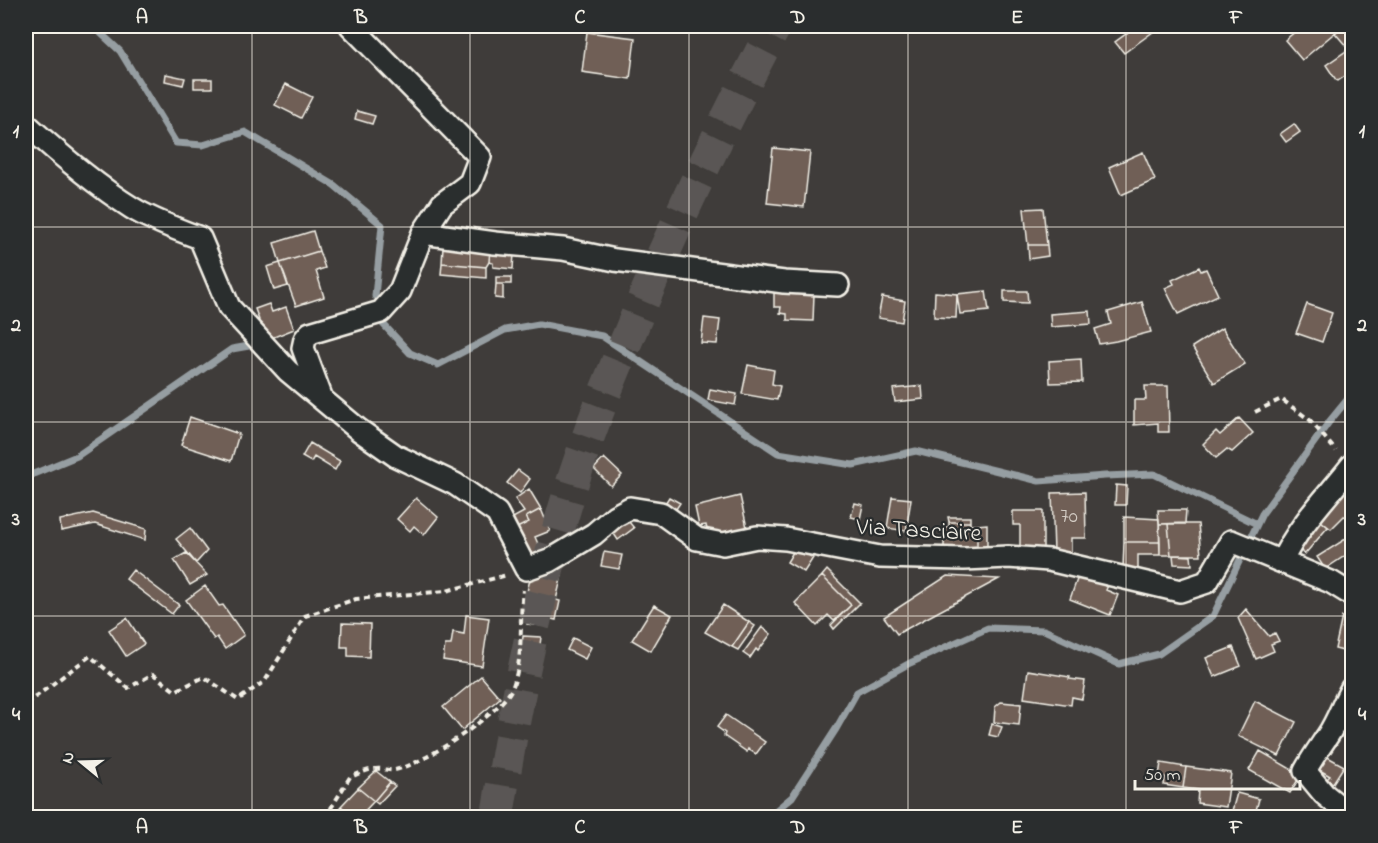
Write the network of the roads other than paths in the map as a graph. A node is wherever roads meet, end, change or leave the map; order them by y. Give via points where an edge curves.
1 (351, 26) edge
2 (26, 124) edge
3 (423, 233) junction
4 (838, 285) dead end
5 (322, 400) junction
6 (1353, 465) edge
7 (1282, 560) junction
8 (1353, 595) edge
9 (1353, 688) edge
10 (1348, 818) edge

1 - 3 street via 480,157 470,183 442,204
2 - 5 street via 85,175 133,208 200,238 229,307 288,371
3 - 4 street via 784,282
3 - 5 street via 400,291 381,312 310,333 305,339 303,348
5 - 7 street, Via Tasciaire via 396,456 455,484 497,513 526,569 549,561 630,508 661,513 697,539 723,544 757,537 880,557 1048,560 1180,591 1208,582 1231,541
6 - 7 street via 1319,504
7 - 8 street, Via Tasciaire
9 - 10 street via 1305,771

